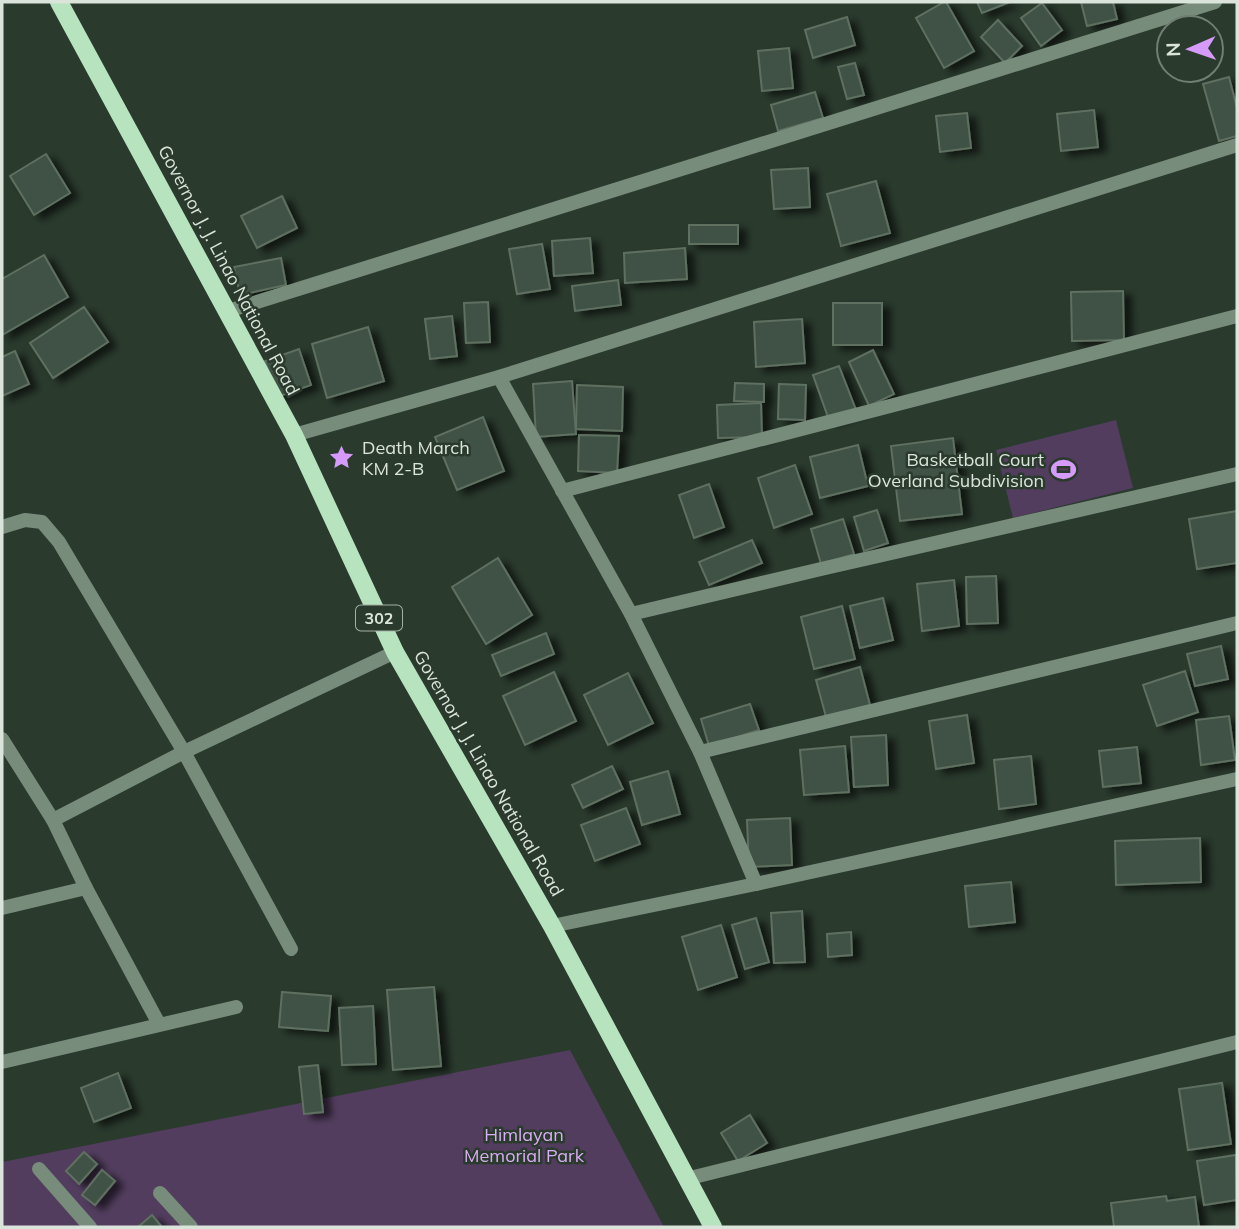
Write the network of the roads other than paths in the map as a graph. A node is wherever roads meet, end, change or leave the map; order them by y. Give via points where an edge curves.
1 (60, 2) edge
2 (1215, 2) edge
3 (1172, 8) edge
4 (1237, 145) edge
5 (228, 311) junction
6 (1237, 316) edge
7 (499, 377) junction
8 (294, 435) junction
9 (1237, 474) edge
10 (562, 491) junction
11 (2, 527) edge
12 (631, 614) junction
13 (1237, 623) edge
14 (395, 652) junction
15 (2, 739) edge
16 (184, 752) junction
17 (700, 752) junction
18 (1237, 779) edge
19 (53, 820) junction
20 (756, 884) junction
21 (86, 888) junction
22 (2, 908) edge
23 (552, 926) junction
24 (291, 949) dead end
25 (236, 1007) dead end
26 (159, 1024) junction
27 (1237, 1047) edge
28 (2, 1062) edge
29 (39, 1169) dead end
30 (686, 1179) junction
31 (160, 1193) dead end
32 (90, 1227) edge
33 (191, 1227) edge
34 (713, 1227) edge

1 - 5 main road, Governor J. J. Linao National Road / 302
2 - 3 street
3 - 5 street
4 - 7 street
5 - 8 main road, Governor J. J. Linao National Road / 302
6 - 10 street
7 - 8 street
7 - 10 street
8 - 14 main road, Governor J. J. Linao National Road / 302
9 - 12 street
10 - 12 street
11 - 16 street via 25,520 42,522 60,541
12 - 17 street
13 - 17 street
14 - 16 street
14 - 23 main road, Governor J. J. Linao National Road / 302
15 - 19 street
16 - 19 street
16 - 24 street
17 - 20 street
18 - 20 street
19 - 21 street
20 - 23 street
21 - 22 street
21 - 26 street
23 - 30 main road, Governor J. J. Linao National Road / 302
25 - 26 street
26 - 28 street
27 - 30 street
29 - 32 street
30 - 34 main road, Governor J. J. Linao National Road / 302
31 - 33 street

